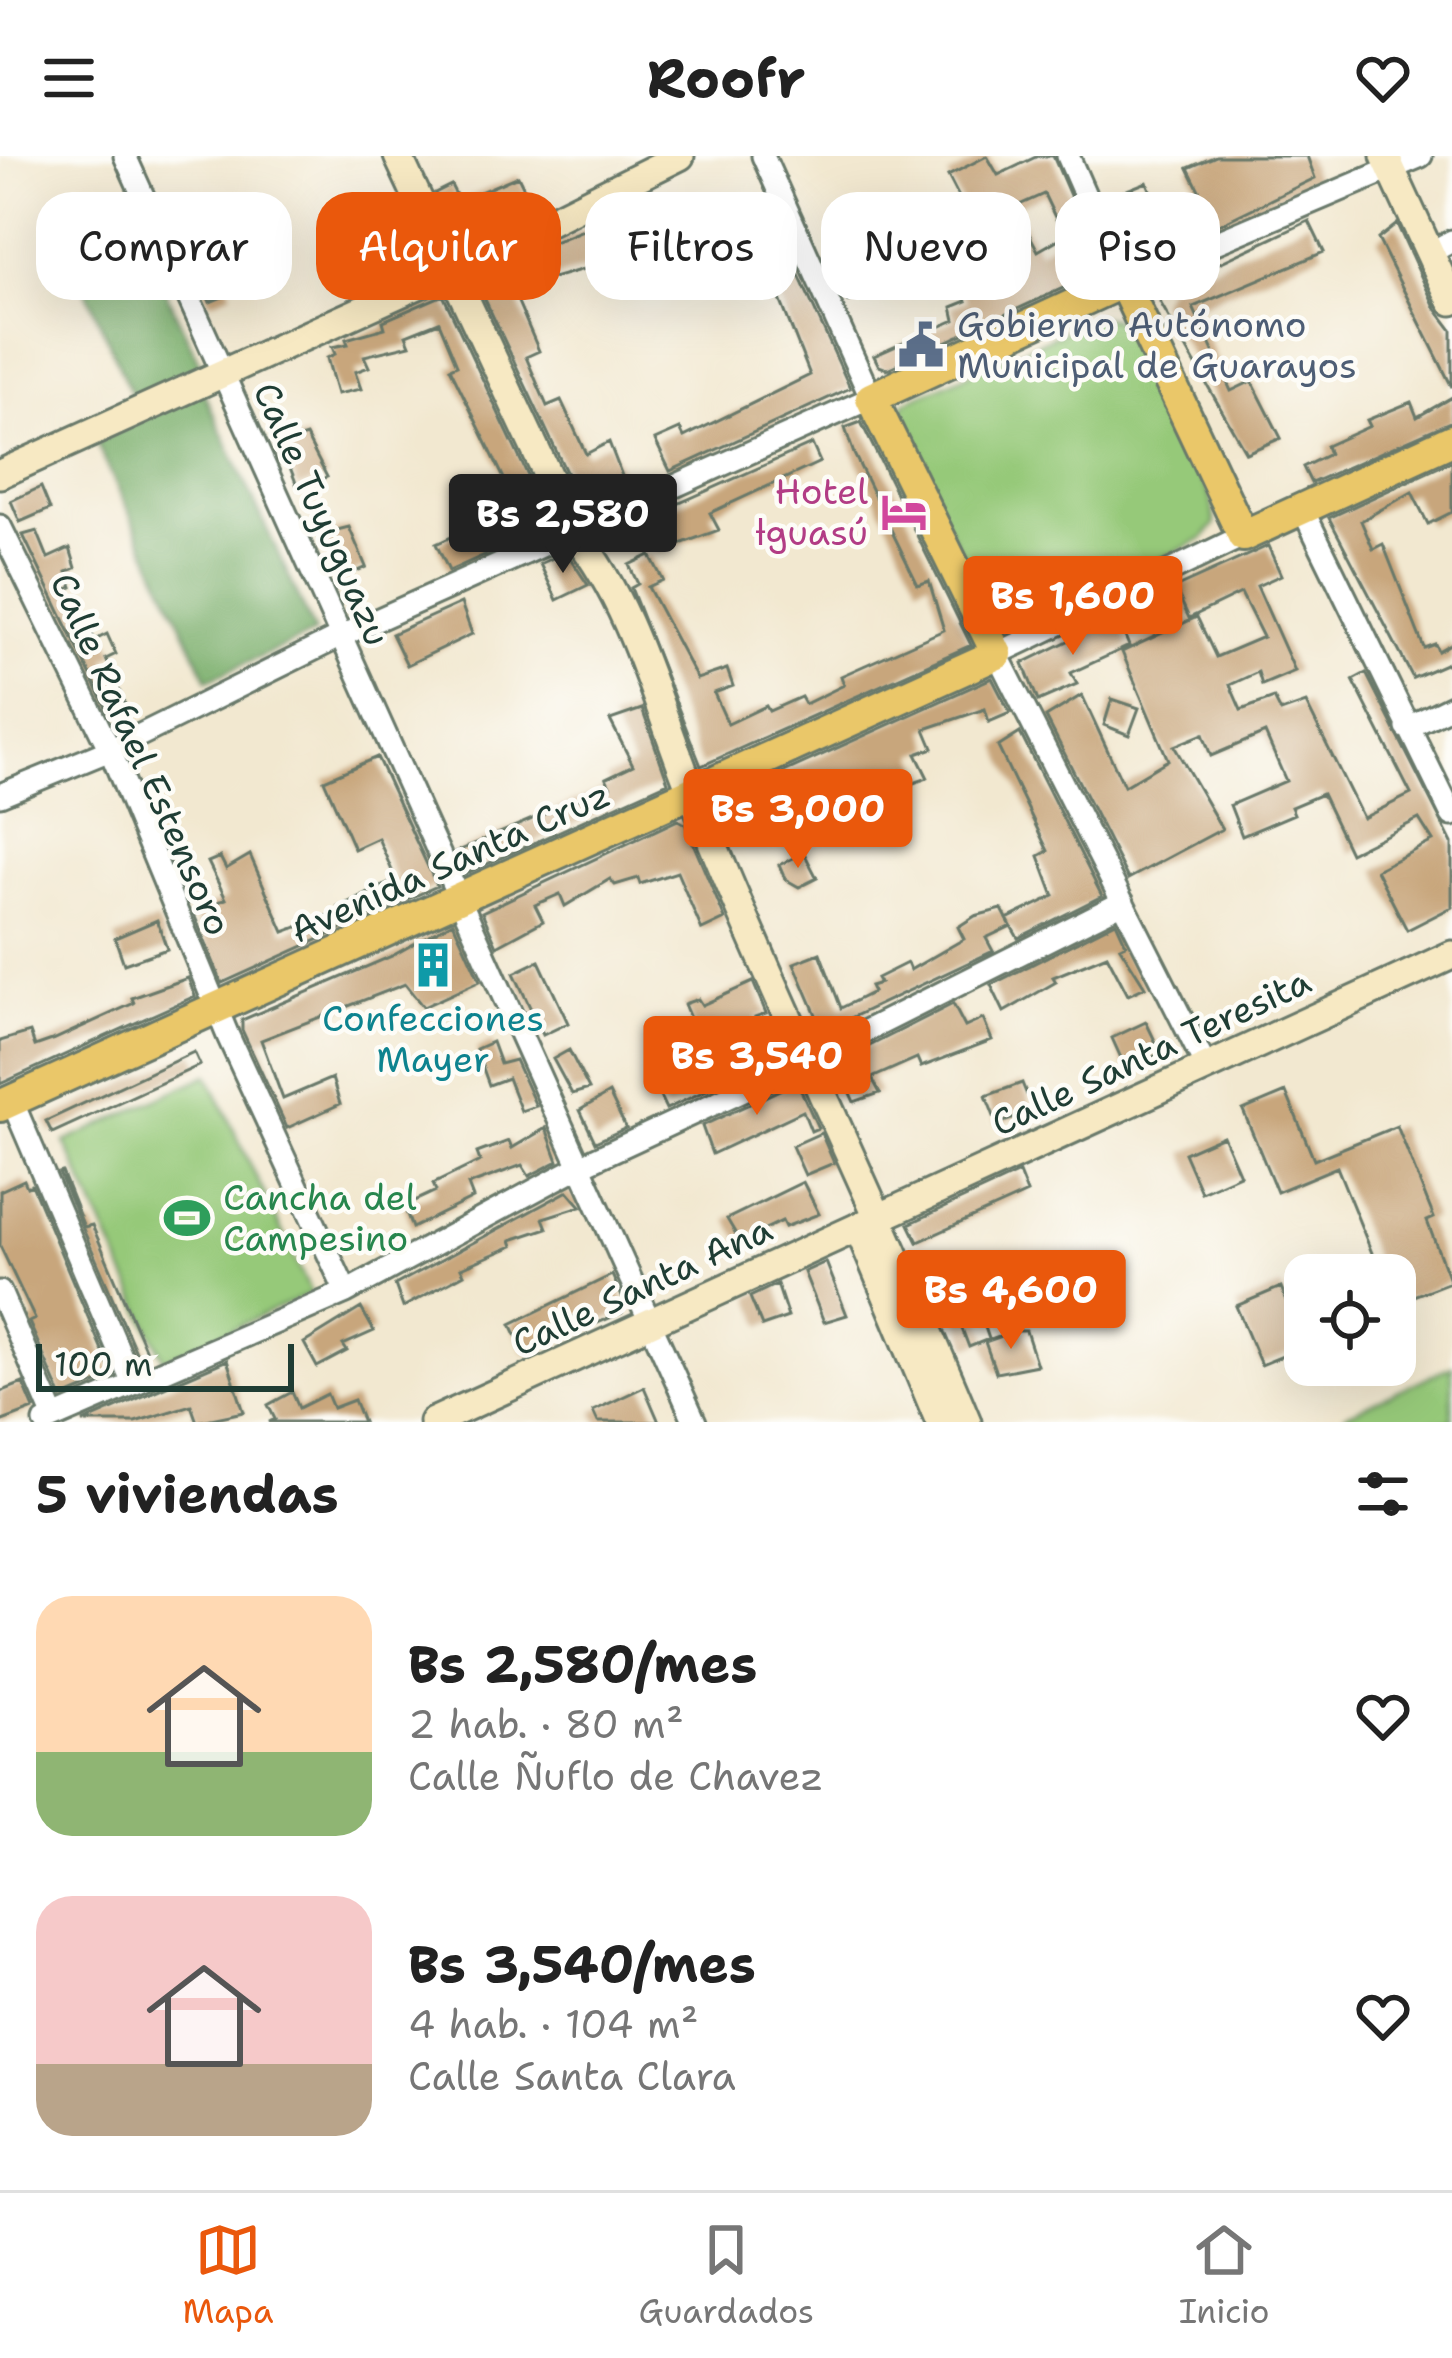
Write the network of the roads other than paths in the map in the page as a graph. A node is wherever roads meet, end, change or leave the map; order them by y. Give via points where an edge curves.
1 (125, 156) edge
2 (398, 156) edge
3 (680, 156) edge
4 (763, 156) edge
5 (1068, 156) edge
6 (1421, 156) edge
7 (1387, 162) edge
8 (415, 192) edge
9 (1084, 192) edge
10 (561, 215) edge
11 (1220, 238) edge
12 (1440, 248) edge
13 (383, 300) edge
14 (465, 300) edge
15 (1084, 300) edge
16 (1132, 300) edge
17 (1452, 302) edge
18 (222, 371) junction
19 (871, 398) junction
20 (1452, 440) edge
21 (0, 474) edge
22 (1302, 508) junction
23 (0, 526) edge
24 (575, 534) junction
25 (1243, 536) junction
26 (341, 636) junction
27 (997, 654) junction
28 (1452, 706) edge
29 (1407, 728) junction
30 (110, 749) junction
31 (0, 795) edge
32 (693, 796) junction
33 (1452, 815) edge
34 (460, 899) junction
35 (1124, 902) junction
36 (1452, 956) edge
37 (218, 1011) junction
38 (810, 1059) junction
39 (1206, 1067) junction
40 (6, 1104) edge
41 (580, 1166) junction
42 (870, 1221) junction
43 (0, 1292) edge
44 (346, 1292) junction
45 (650, 1322) junction
46 (133, 1384) junction
47 (50, 1420) edge
48 (433, 1422) edge
49 (695, 1422) edge
50 (940, 1422) edge
51 (967, 1422) edge

1 - 18 street, Calle Tuyuguazu
2 - 8 street
3 - 10 street
4 - 19 street
5 - 9 street
6 - 7 street
7 - 11 street
7 - 12 street
12 - 17 street
13 - 18 street
14 - 24 street
15 - 19 main road
16 - 25 main road
18 - 21 street
18 - 26 street, Calle Tuyuguazu
19 - 24 street
19 - 27 main road
20 - 22 main road, Avenida Santa Cruz
22 - 25 main road, Avenida Santa Cruz
22 - 29 street
23 - 30 street, Calle Rafael Estensoro
24 - 26 street
24 - 32 street via 596,559
25 - 27 street, Avenida Santa Cruz
26 - 30 street
26 - 34 street, Calle Tuyuguazu
27 - 32 main road, Avenida Santa Cruz
27 - 35 street
28 - 29 street
29 - 33 street
30 - 31 street
30 - 37 street, Calle Rafael Estensoro
32 - 34 main road, Avenida Santa Cruz
32 - 38 street
34 - 37 main road, Avenida Santa Cruz
34 - 41 street, Calle Tuyuguazu
35 - 38 street
35 - 39 street
36 - 39 street, Calle Santa Teresita
37 - 40 main road, Avenida Santa Cruz
37 - 44 street, Calle Rafael Estensoro
38 - 41 street
38 - 42 street
39 - 42 street, Calle Santa Teresita
40 - 46 street
41 - 44 street
41 - 45 street, Calle Tuyuguazu
42 - 45 street, Calle Santa Ana
42 - 50 street
42 - 51 street
43 - 47 street
44 - 46 street
45 - 48 street, Calle Santa Ana
45 - 49 street, Calle Tuyuguazu
46 - 47 street

